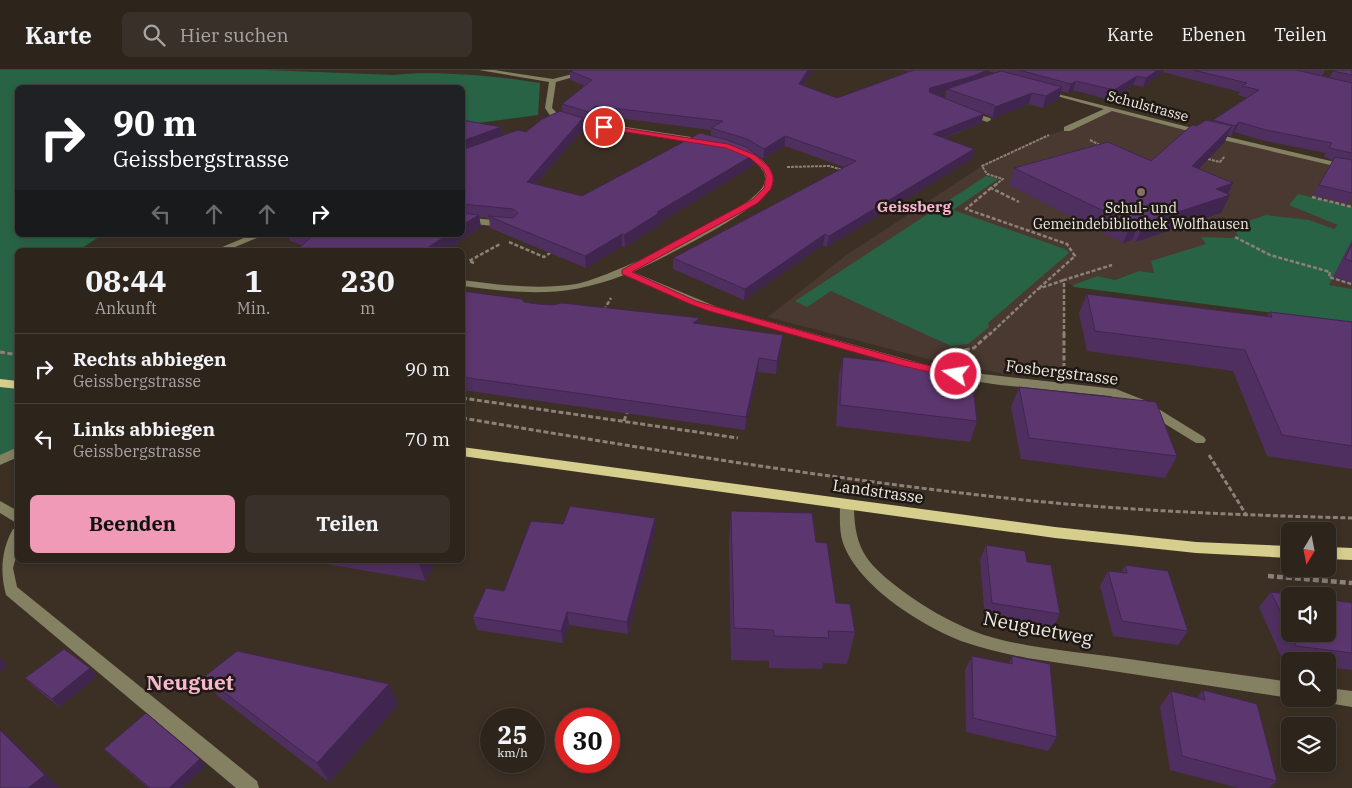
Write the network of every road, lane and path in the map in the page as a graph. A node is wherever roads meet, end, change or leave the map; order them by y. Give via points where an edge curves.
1 (482, 70) edge
2 (595, 70) edge
3 (553, 81) junction
4 (1035, 88) edge
5 (1110, 109) junction
6 (959, 110) edge
7 (987, 120) dead end
8 (1067, 129) junction
9 (715, 143) edge
10 (1102, 146) edge
11 (734, 148) edge
12 (767, 168) junction
13 (1352, 168) edge
14 (848, 172) edge
15 (991, 188) junction
16 (1312, 197) dead end
17 (1019, 202) dead end
18 (1352, 207) edge
19 (465, 220) edge
20 (514, 225) edge
21 (515, 236) edge
22 (254, 237) edge
23 (1235, 237) dead end
24 (506, 241) junction
25 (225, 248) edge
26 (550, 253) edge
27 (1112, 264) dead end
28 (625, 272) junction
29 (1064, 280) junction
30 (466, 284) edge
31 (1352, 284) edge
32 (1038, 289) junction
33 (603, 313) edge
34 (0, 352) edge
35 (15, 354) edge
36 (954, 354) dead end
37 (0, 383) edge
38 (15, 385) edge
39 (1064, 387) junction
40 (465, 398) edge
41 (631, 405) edge
42 (465, 418) edge
43 (624, 421) junction
44 (738, 438) dead end
45 (1200, 440) joint
46 (465, 451) edge
47 (15, 453) edge
48 (0, 460) edge
49 (846, 505) junction
50 (0, 506) edge
51 (1247, 516) junction
52 (15, 517) edge
53 (1352, 518) edge
54 (15, 539) edge
55 (1281, 552) edge
56 (1336, 553) edge
57 (1352, 554) edge
58 (1281, 689) edge
59 (1336, 697) edge
60 (1352, 699) edge
61 (250, 788) edge

1 - 3 street
2 - 3 street
3 - 9 street via 548,108 555,120
4 - 5 street, Schulstrasse
5 - 8 street
5 - 13 street, Schulstrasse
6 - 7 street
8 - 10 path
8 - 15 path via 982,166 987,174 1003,179
11 - 12 street
12 - 14 path via 829,166
12 - 28 street via 770,182 762,196
15 - 17 path
15 - 32 path via 966,209 1067,244 1076,256
16 - 18 path
19 - 20 street
21 - 24 path
22 - 25 street
23 - 31 path via 1270,255 1330,272 1329,277
24 - 26 path via 544,257
24 - 30 path via 469,261 482,266
27 - 29 path
28 - 30 street via 590,284 554,290
28 - 33 path
28 - 39 street, Fosbergstrasse via 712,309 907,363 969,377
29 - 32 path
29 - 39 path
32 - 36 path via 974,348
34 - 35 path
37 - 38 main road
39 - 45 street, Fosbergstrasse via 1127,397
40 - 43 path
41 - 43 path
42 - 51 path via 969,495 1125,510
43 - 44 path
45 - 51 path
46 - 49 main road, Landstrasse
47 - 48 street
49 - 55 main road, Landstrasse via 1122,540
49 - 58 street, Neuguetweg via 852,547 868,570 918,609 969,636 1027,651
50 - 52 street
51 - 53 path
54 - 61 street via 4,568 11,591
56 - 57 main road
59 - 60 street

